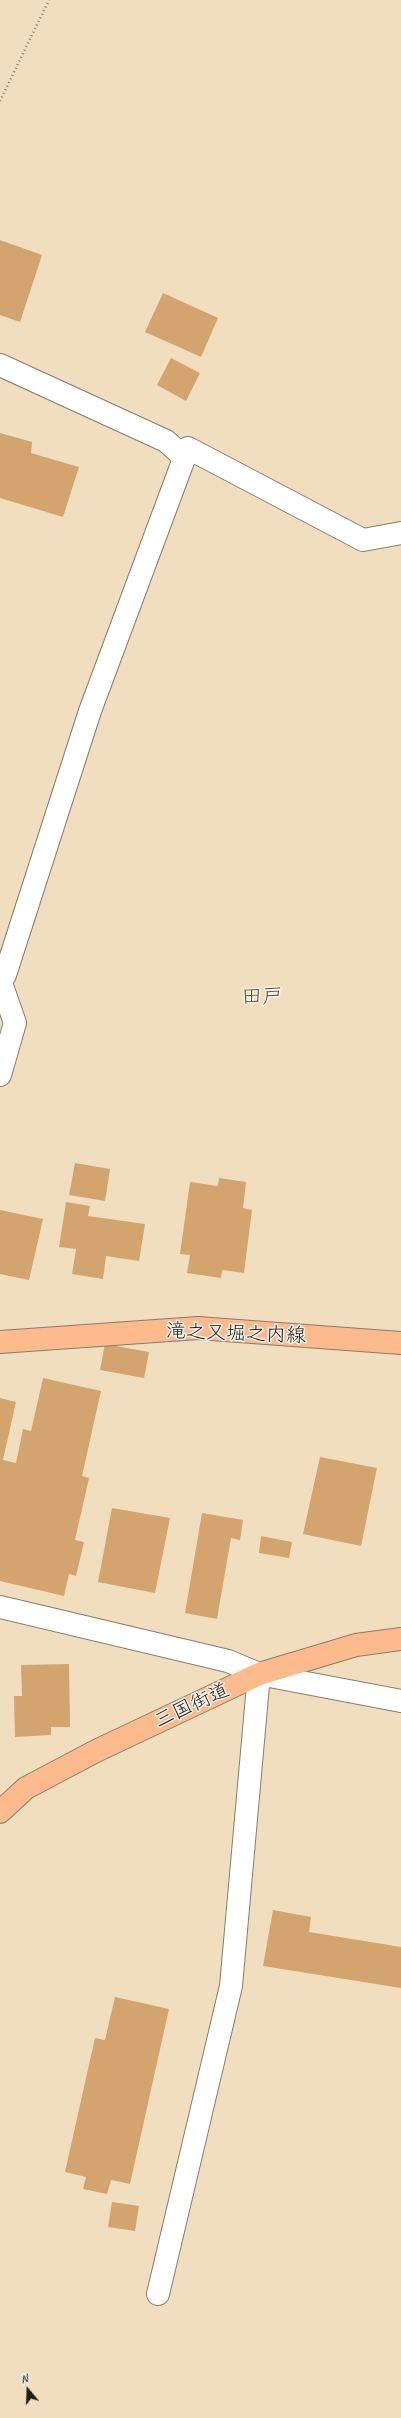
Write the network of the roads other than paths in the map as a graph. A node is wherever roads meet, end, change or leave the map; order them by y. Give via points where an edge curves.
1 (0, 365) edge
2 (184, 458) junction
3 (401, 533) edge
4 (1, 984) edge
5 (0, 1075) edge
6 (0, 1342) edge
7 (401, 1343) edge
8 (0, 1607) edge
9 (401, 1639) edge
10 (259, 1674) junction
11 (401, 1701) edge
12 (0, 1812) edge
13 (158, 2294) dead end

1 - 2 street via 166,441
2 - 3 street via 188,448 363,540
2 - 4 street via 90,711
4 - 5 street via 15,1023
6 - 7 main road, 滝之又堀之内線 via 198,1328
8 - 10 street via 228,1661
9 - 10 main road, 三国街道 via 356,1645
10 - 11 street
10 - 12 main road, 三国街道 via 96,1751 26,1788
10 - 13 street via 231,1986

